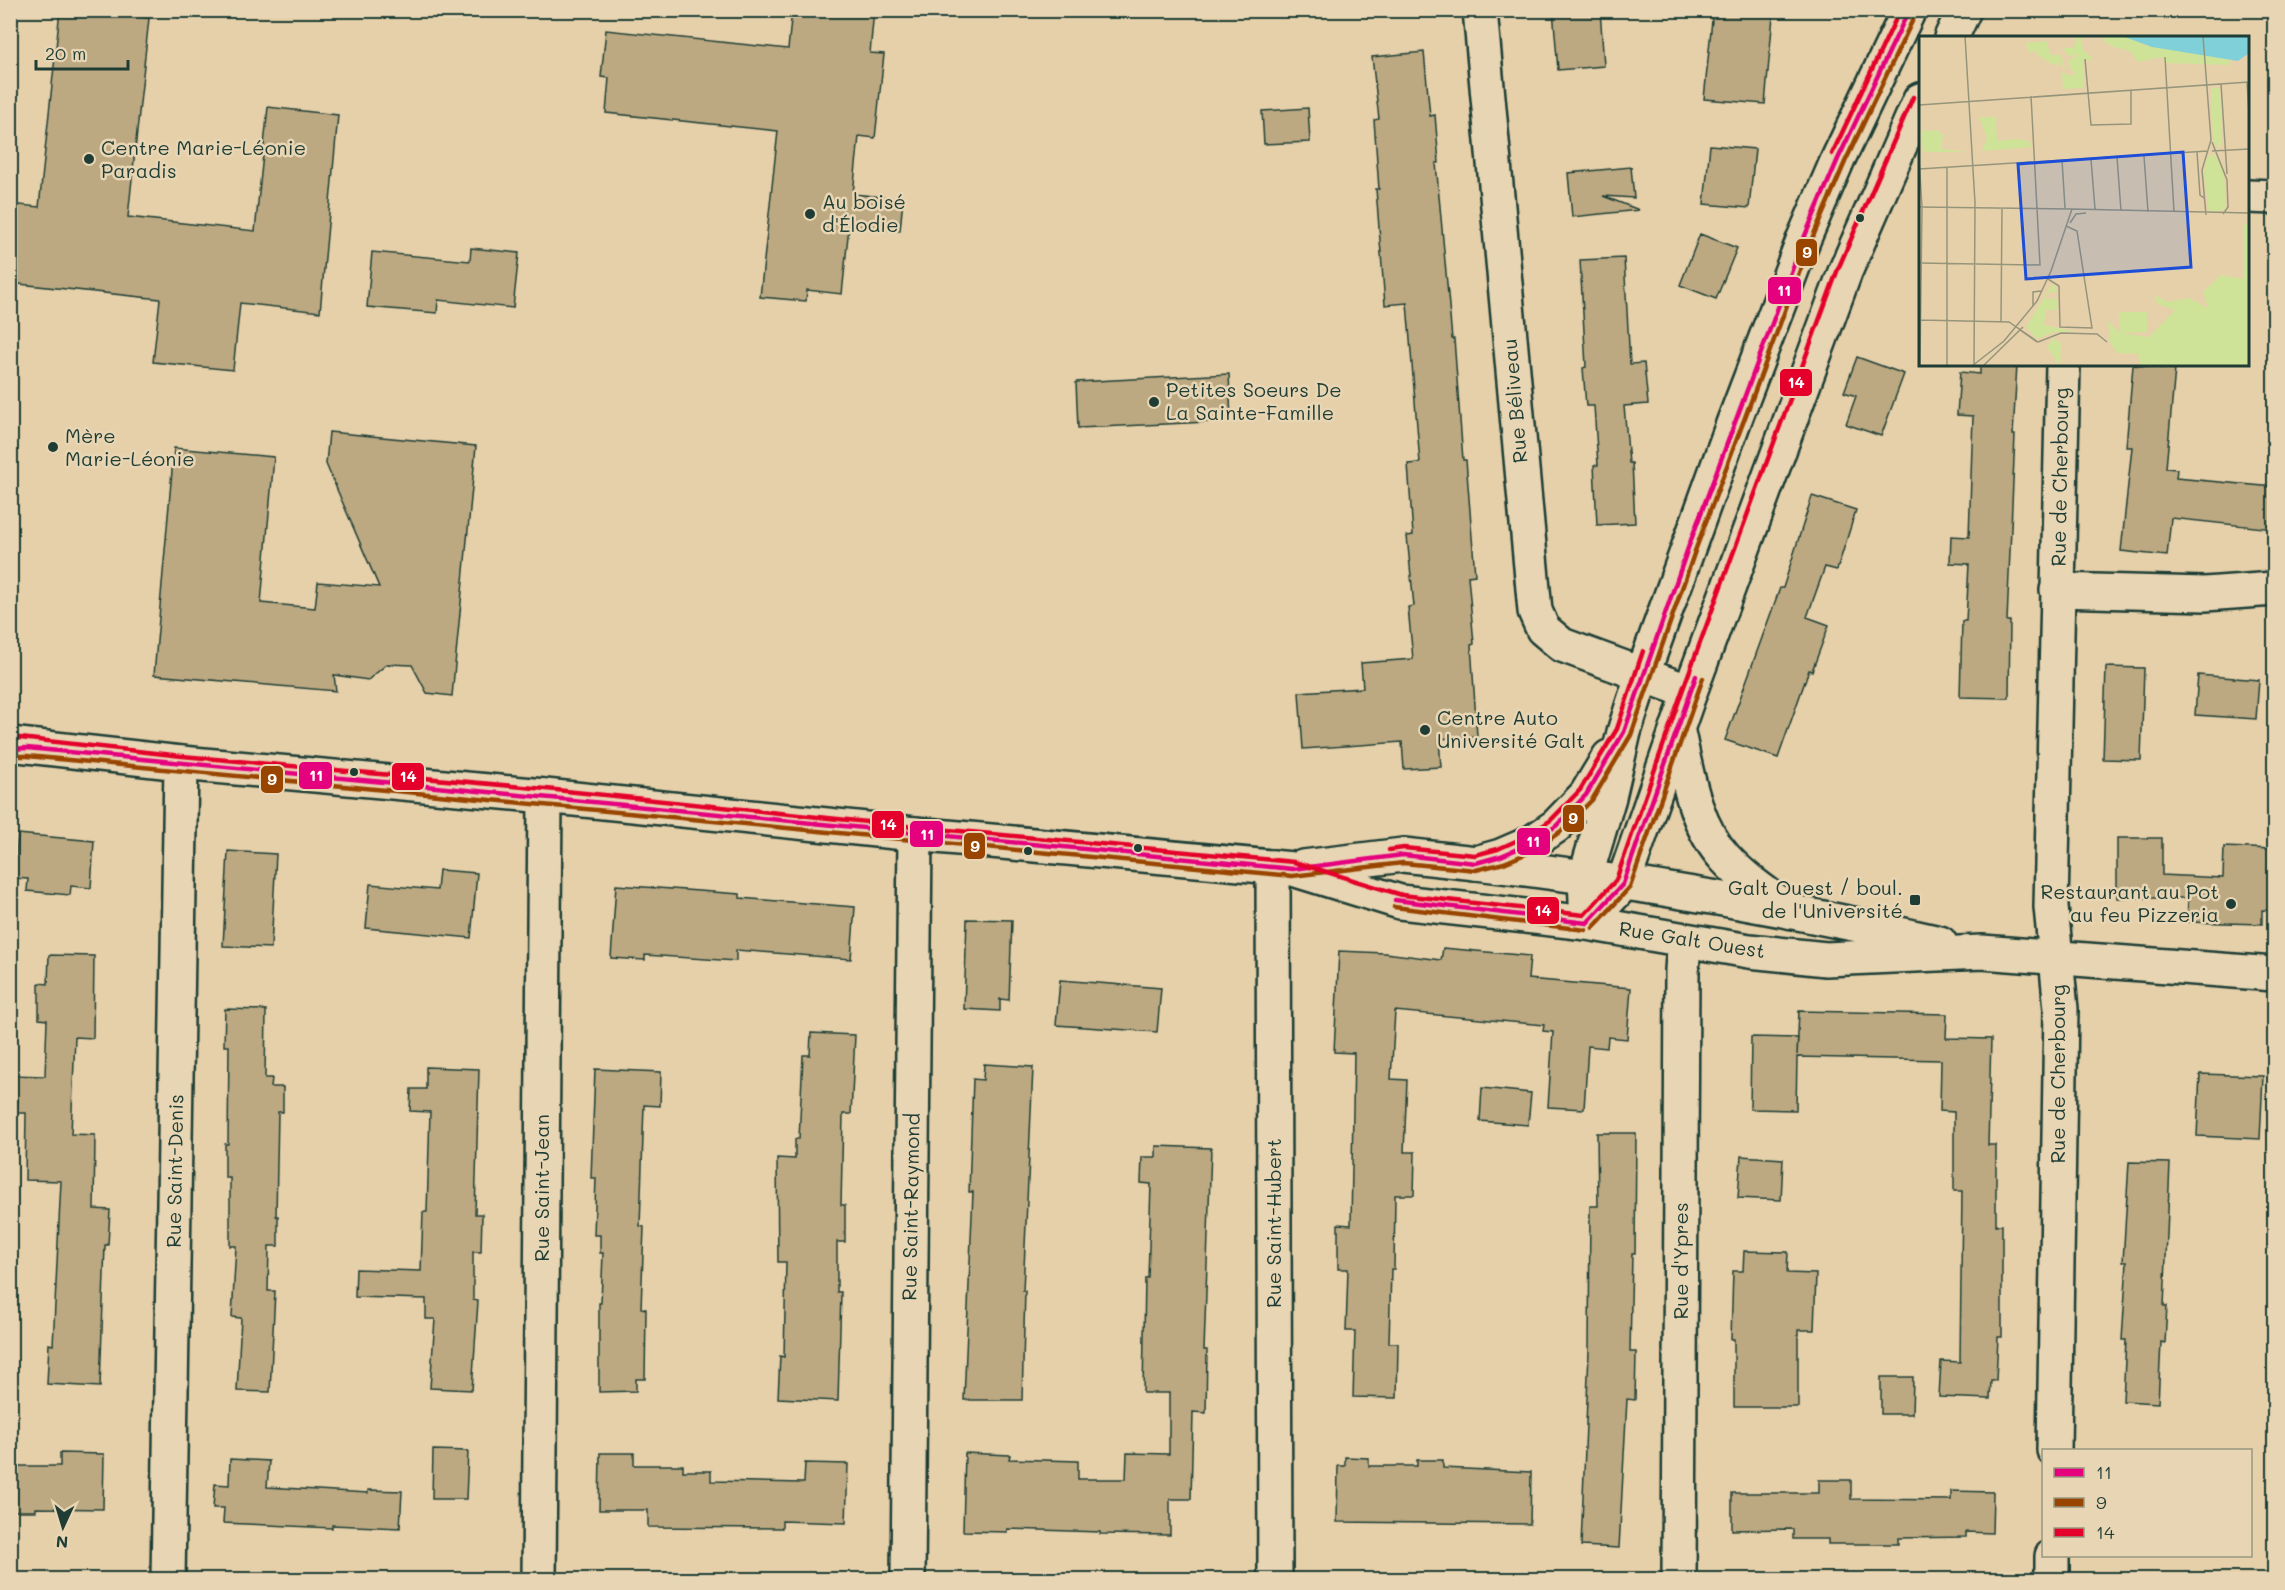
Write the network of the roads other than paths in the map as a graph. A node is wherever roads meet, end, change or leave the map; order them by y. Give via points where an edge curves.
1 (1480, 10) edge
2 (1909, 10) edge
3 (1964, 10) edge
4 (1952, 36) edge
5 (1919, 102) edge
6 (2249, 196) edge
7 (2274, 197) edge
8 (2063, 366) edge
9 (2274, 588) edge
10 (2057, 590) junction
11 (1642, 676) junction
12 (1690, 692) junction
13 (1677, 728) junction
14 (1624, 732) junction
15 (16, 747) edge
16 (182, 764) junction
17 (545, 795) junction
18 (915, 834) junction
19 (1476, 863) junction
20 (1283, 868) junction
21 (1585, 878) junction
22 (1623, 884) junction
23 (1790, 911) junction
24 (1587, 923) junction
25 (1684, 942) junction
26 (1982, 952) junction
27 (2056, 958) junction
28 (2274, 974) edge
29 (2054, 1449) edge
30 (2052, 1557) edge
31 (168, 1580) edge
32 (539, 1580) edge
33 (908, 1580) edge
34 (1275, 1580) edge
35 (1680, 1580) edge
36 (2052, 1580) edge

1 - 11 street, Rue Béliveau via 1535,611 1543,629 1562,645
2 - 11 street via 1804,237
3 - 4 street
5 - 12 street via 1845,272
6 - 7 street
8 - 10 street, Rue de Cherbourg
9 - 10 street, Rue de Cherbourg via 2205,594
10 - 27 street, Rue de Cherbourg via 2050,907
11 - 12 street, Rue Béliveau
11 - 14 street
12 - 13 street
13 - 22 street
13 - 23 street via 1703,826 1729,862
14 - 19 street via 1586,795 1556,826 1531,843
14 - 21 street
15 - 16 street, Rue Galt Ouest
16 - 17 street, Rue Galt Ouest
16 - 31 street, Rue Saint-Denis
17 - 18 street, Rue Galt Ouest
17 - 32 street, Rue Saint-Jean
18 - 20 street, Rue Galt Ouest
18 - 33 street, Rue Saint-Raymond
19 - 20 street, Rue Galt Ouest via 1403,855
19 - 21 street, Rue Galt Ouest
20 - 24 street, Rue Galt Ouest via 1400,902
20 - 34 street, Rue Saint-Hubert
21 - 22 street, Rue Galt Ouest
21 - 24 street
22 - 23 street, Rue Galt Ouest
22 - 24 street
23 - 26 street, Rue Galt Ouest
24 - 25 street, Rue Galt Ouest
25 - 26 street, Rue Galt Ouest via 1826,959
25 - 35 street, Rue d'Ypres
26 - 27 street, Rue Galt Ouest
27 - 28 street, Rue Galt Ouest
27 - 29 street, Rue de Cherbourg via 2061,1009
30 - 36 street

